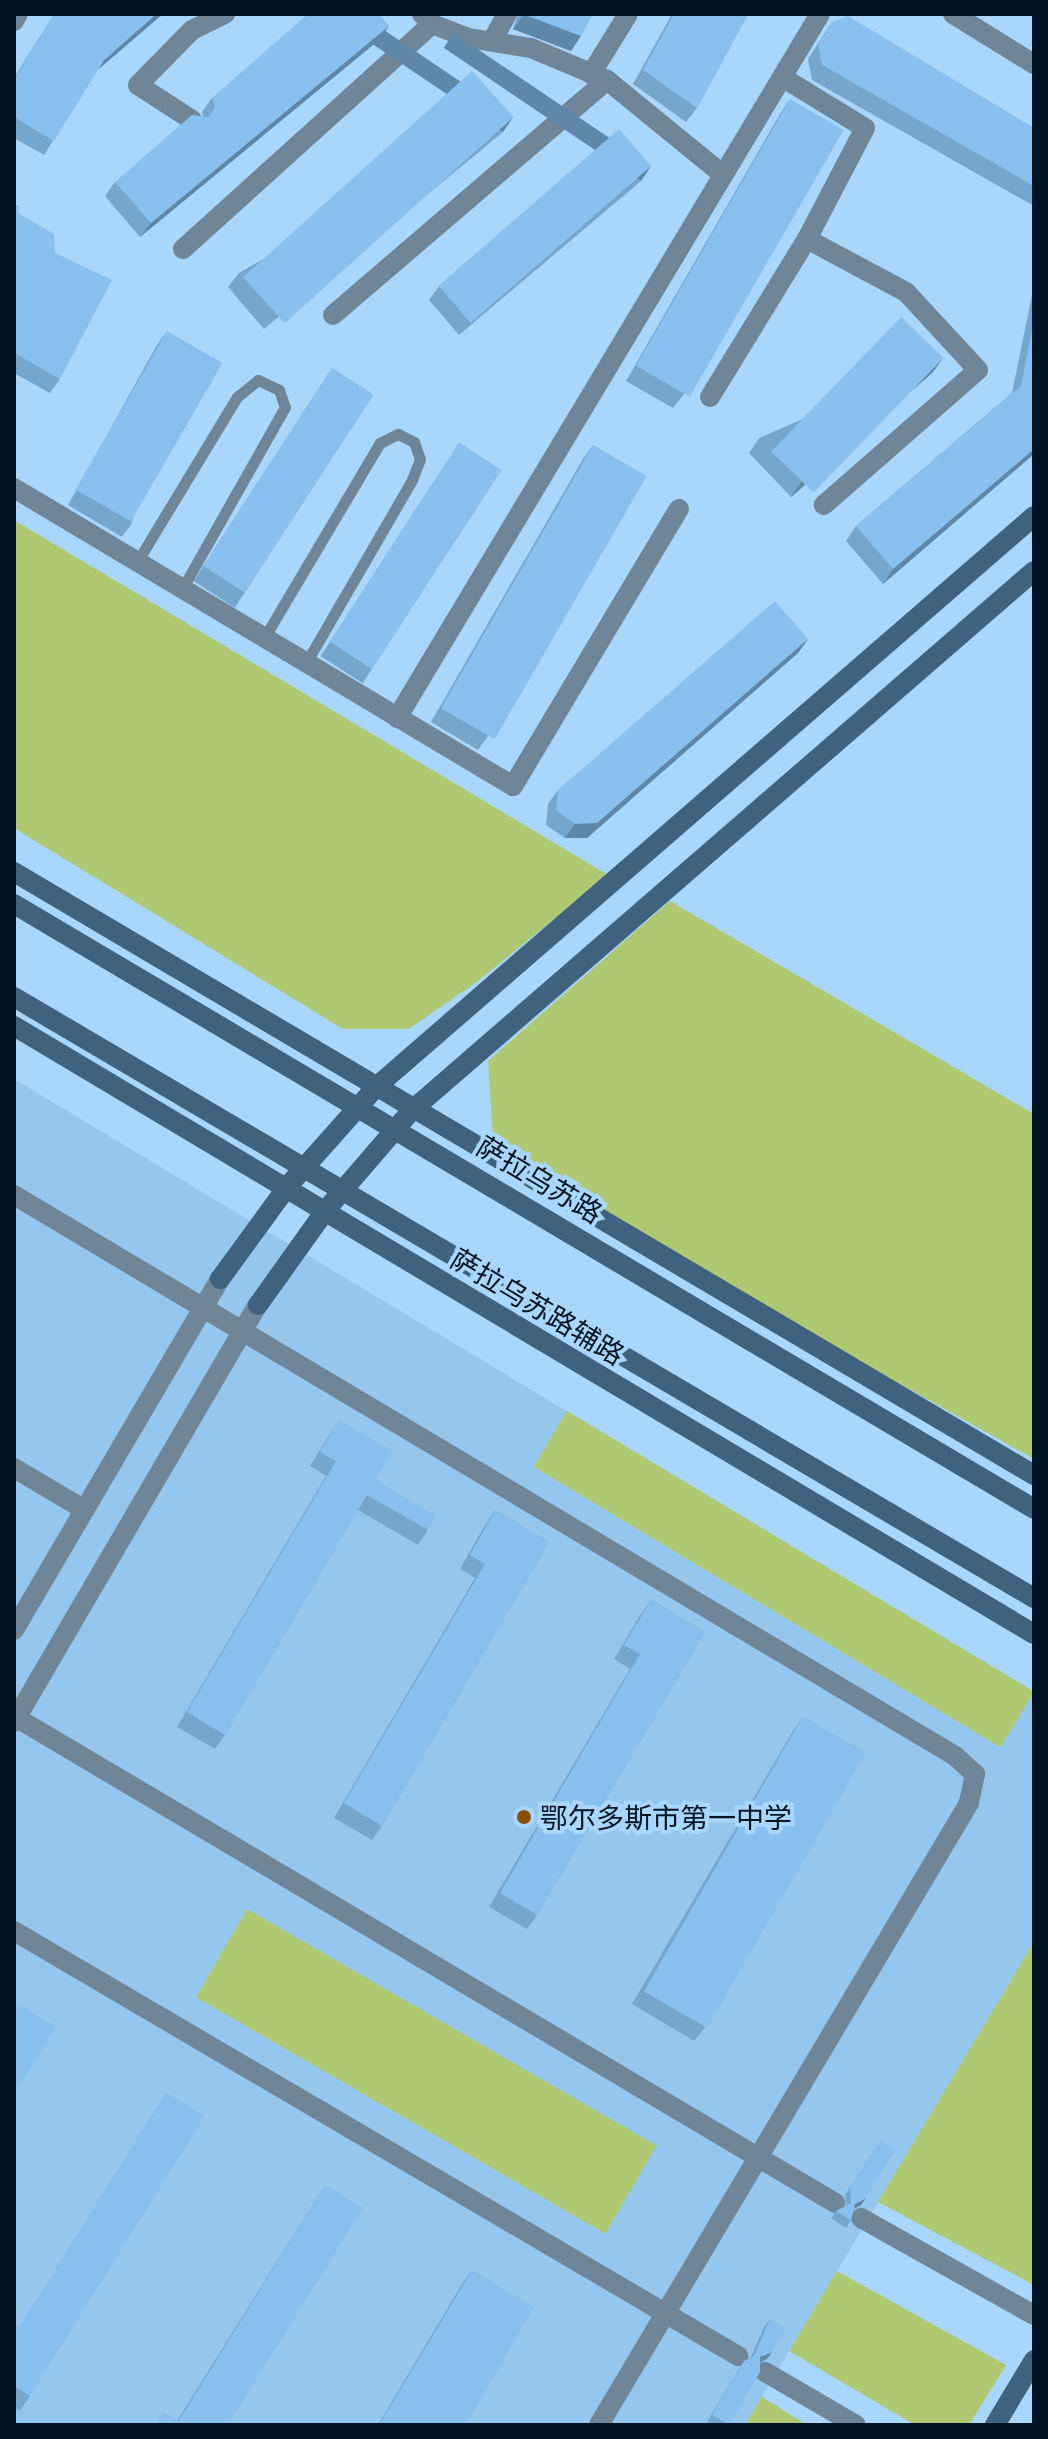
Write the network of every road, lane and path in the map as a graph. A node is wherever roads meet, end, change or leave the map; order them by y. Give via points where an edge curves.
1 (18, 14) edge
2 (225, 14) edge
3 (507, 14) edge
4 (628, 14) edge
5 (820, 14) edge
6 (953, 14) edge
7 (427, 19) edge
8 (14, 21) edge
9 (492, 41) junction
10 (1034, 64) edge
11 (599, 77) junction
12 (782, 77) junction
13 (192, 120) edge
14 (721, 173) junction
15 (807, 239) junction
16 (183, 249) dead end
17 (333, 315) dead end
18 (710, 397) dead end
19 (14, 488) edge
20 (824, 505) dead end
21 (679, 509) dead end
22 (1034, 516) edge
23 (137, 562) junction
24 (1034, 571) edge
25 (182, 589) junction
26 (264, 638) junction
27 (306, 663) junction
28 (397, 718) junction
29 (14, 872) edge
30 (14, 904) edge
31 (14, 997) edge
32 (14, 1026) edge
33 (376, 1087) junction
34 (359, 1105) junction
35 (411, 1111) junction
36 (396, 1126) junction
37 (304, 1168) junction
38 (287, 1187) junction
39 (342, 1190) junction
40 (14, 1195) edge
41 (325, 1211) junction
42 (204, 1307) junction
43 (242, 1332) junction
44 (14, 1468) edge
45 (1034, 1475) edge
46 (1034, 1509) edge
47 (85, 1510) junction
48 (1034, 1598) edge
49 (14, 1630) edge
50 (1034, 1634) edge
51 (15, 1720) edge
52 (14, 1931) edge
53 (758, 2157) junction
54 (835, 2203) dead end
55 (861, 2218) dead end
56 (665, 2313) junction
57 (1034, 2315) edge
58 (738, 2356) dead end
59 (1034, 2360) edge
60 (765, 2372) dead end
61 (599, 2425) edge
62 (856, 2425) edge
63 (995, 2425) edge

1 - 8 street
2 - 13 street via 192,30 138,85
3 - 9 street
4 - 11 street
5 - 12 street
6 - 10 street
7 - 9 street
7 - 16 street
9 - 11 street via 531,48
11 - 14 street
11 - 17 street
12 - 14 street
12 - 15 street via 865,128
14 - 28 street
15 - 18 street
15 - 20 street via 906,292 978,370
19 - 23 street
21 - 28 street via 513,786
22 - 33 street
23 - 25 street
23 - 25 lane via 237,397 258,380 279,390 285,407
24 - 35 street
25 - 26 street
26 - 27 street
26 - 27 lane via 380,443 398,434 414,442 420,459 412,480
27 - 28 street
29 - 33 street
30 - 34 street, 萨拉乌苏路
31 - 37 street
32 - 38 street, 萨拉乌苏路辅路
33 - 34 street
33 - 35 street
34 - 36 street, 萨拉乌苏路
34 - 37 street
35 - 36 street
35 - 45 street
36 - 39 street
36 - 46 street, 萨拉乌苏路
37 - 38 street
37 - 39 street
38 - 41 street, 萨拉乌苏路辅路
38 - 42 street
39 - 41 street
39 - 48 street
40 - 42 street
41 - 43 street
41 - 50 street, 萨拉乌苏路辅路
42 - 43 street
42 - 47 street
43 - 51 street
43 - 53 street via 955,1756 975,1774 969,1803
44 - 47 street
47 - 49 street
51 - 53 street
52 - 56 street
53 - 54 street
53 - 56 street
55 - 57 street
56 - 58 street
56 - 61 street
59 - 63 street
60 - 62 street

